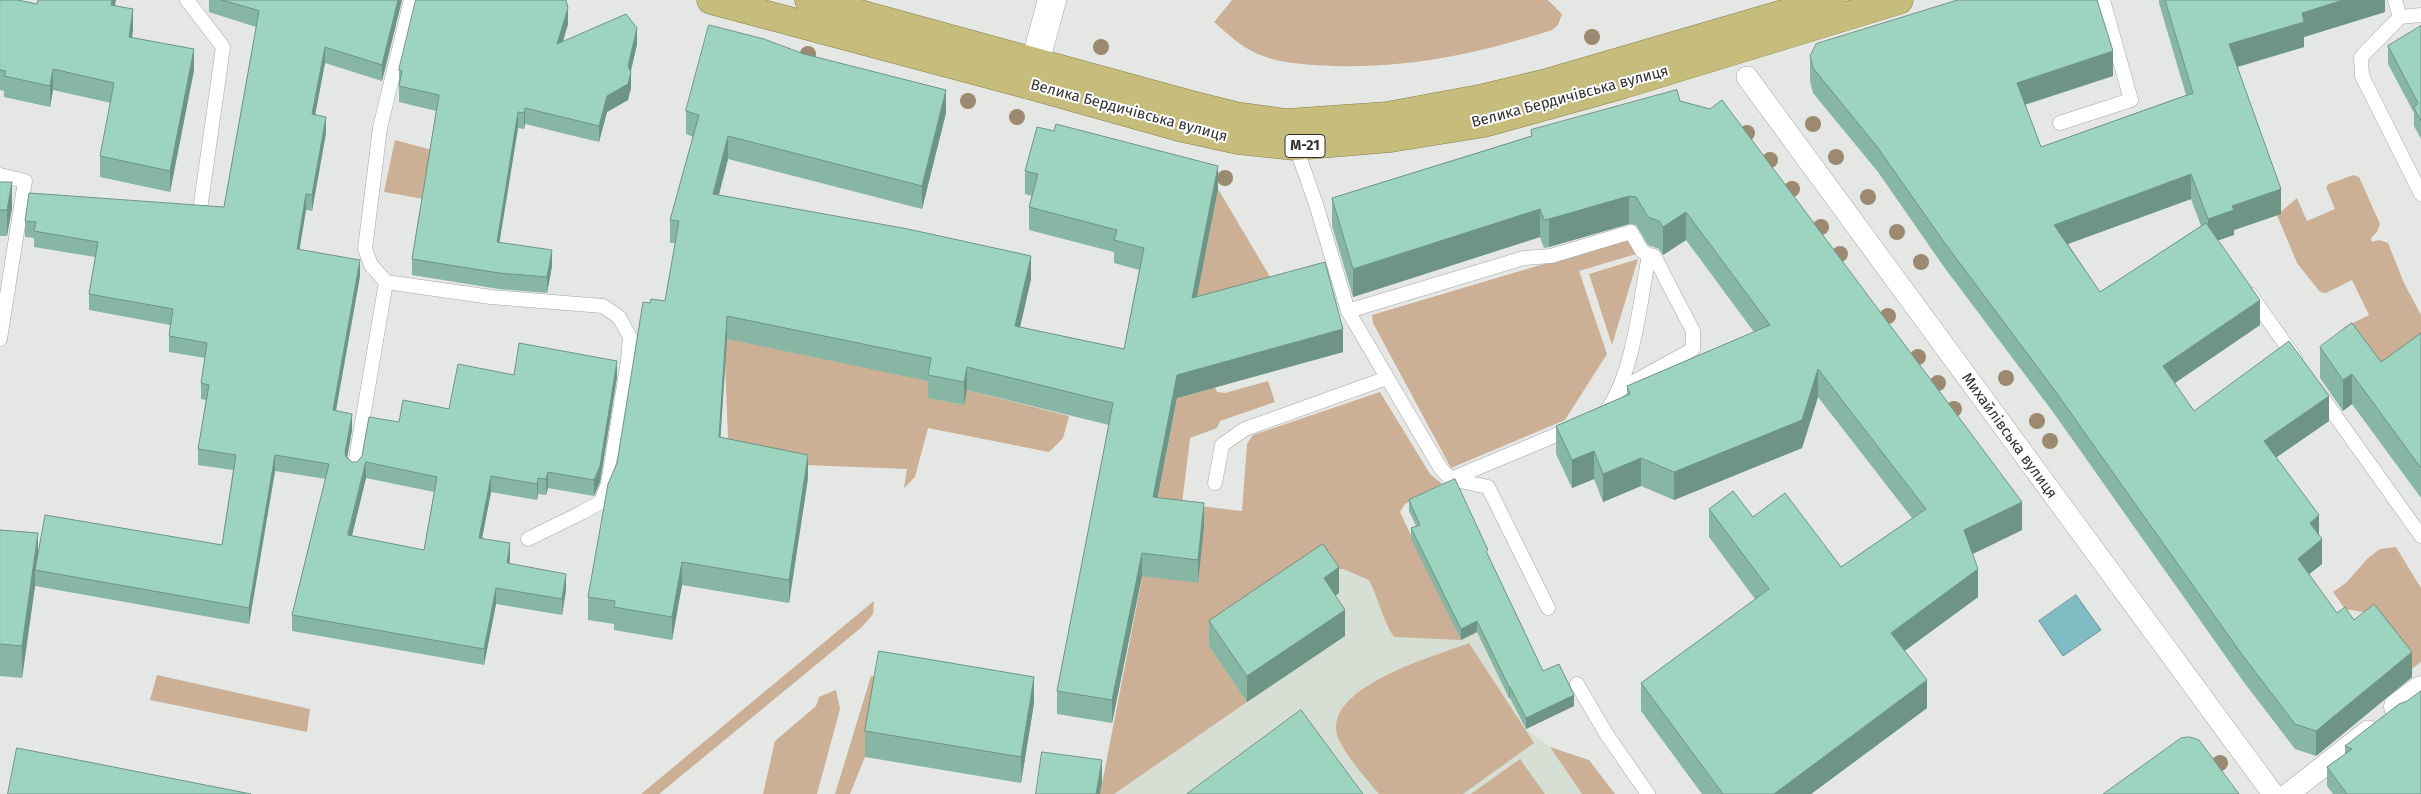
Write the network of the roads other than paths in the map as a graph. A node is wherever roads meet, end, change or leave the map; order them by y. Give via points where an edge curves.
1 (186, 0) edge
2 (412, 0) edge
3 (711, 0) edge
4 (809, 0) edge
5 (1052, 0) edge
6 (1831, 0) edge
7 (1898, 0) edge
8 (2103, 0) edge
9 (2395, 0) edge
10 (2421, 16) edge
11 (2400, 17) junction
12 (1032, 73) junction
13 (1747, 77) dead end
14 (2060, 122) dead end
15 (1291, 134) junction
16 (0, 174) edge
17 (2421, 194) edge
18 (201, 203) edge
19 (1649, 255) junction
20 (386, 282) junction
21 (2249, 293) edge
22 (1348, 311) junction
23 (0, 339) edge
24 (2300, 366) edge
25 (1387, 378) junction
26 (2312, 382) edge
27 (1619, 390) junction
28 (354, 470) edge
29 (1451, 478) junction
30 (1216, 483) dead end
31 (2421, 536) edge
32 (528, 539) dead end
33 (1548, 608) dead end
34 (1577, 684) dead end
35 (2421, 690) edge
36 (2398, 707) joint
37 (1648, 794) edge
38 (2273, 794) edge
39 (2288, 794) edge

1 - 18 lane via 223,47
2 - 20 lane via 380,128 365,249 370,265
3 - 12 highway, Велика Бердичівська вулиця / М-21
4 - 12 highway, Велика Бердичівська вулиця / М-21
5 - 12 street
6 - 15 highway, Велика Бердичівська вулиця / М-21 via 1550,82 1479,99
7 - 15 highway, Велика Бердичівська вулиця / М-21 via 1621,85 1493,120 1391,138
8 - 14 lane via 2131,100
9 - 11 lane
10 - 11 lane
11 - 17 lane via 2361,57 2362,76
12 - 15 highway, Велика Бердичівська вулиця / М-21 via 1236,116
13 - 38 street, Михайлівська вулиця
15 - 22 lane
16 - 23 lane via 25,181
19 - 22 lane via 1642,251 1630,232 1551,256 1524,258
19 - 27 lane via 1628,362
19 - 27 lane via 1654,256 1693,331 1693,349
20 - 28 lane
20 - 32 lane via 491,297 603,306 618,317 630,337 608,484 601,502
21 - 24 lane
22 - 25 lane
25 - 29 lane via 1441,469
25 - 30 lane via 1245,429 1222,445
26 - 31 lane
27 - 29 lane via 1603,416
29 - 33 lane via 1488,487
34 - 37 lane
35 - 36 street
36 - 39 street

